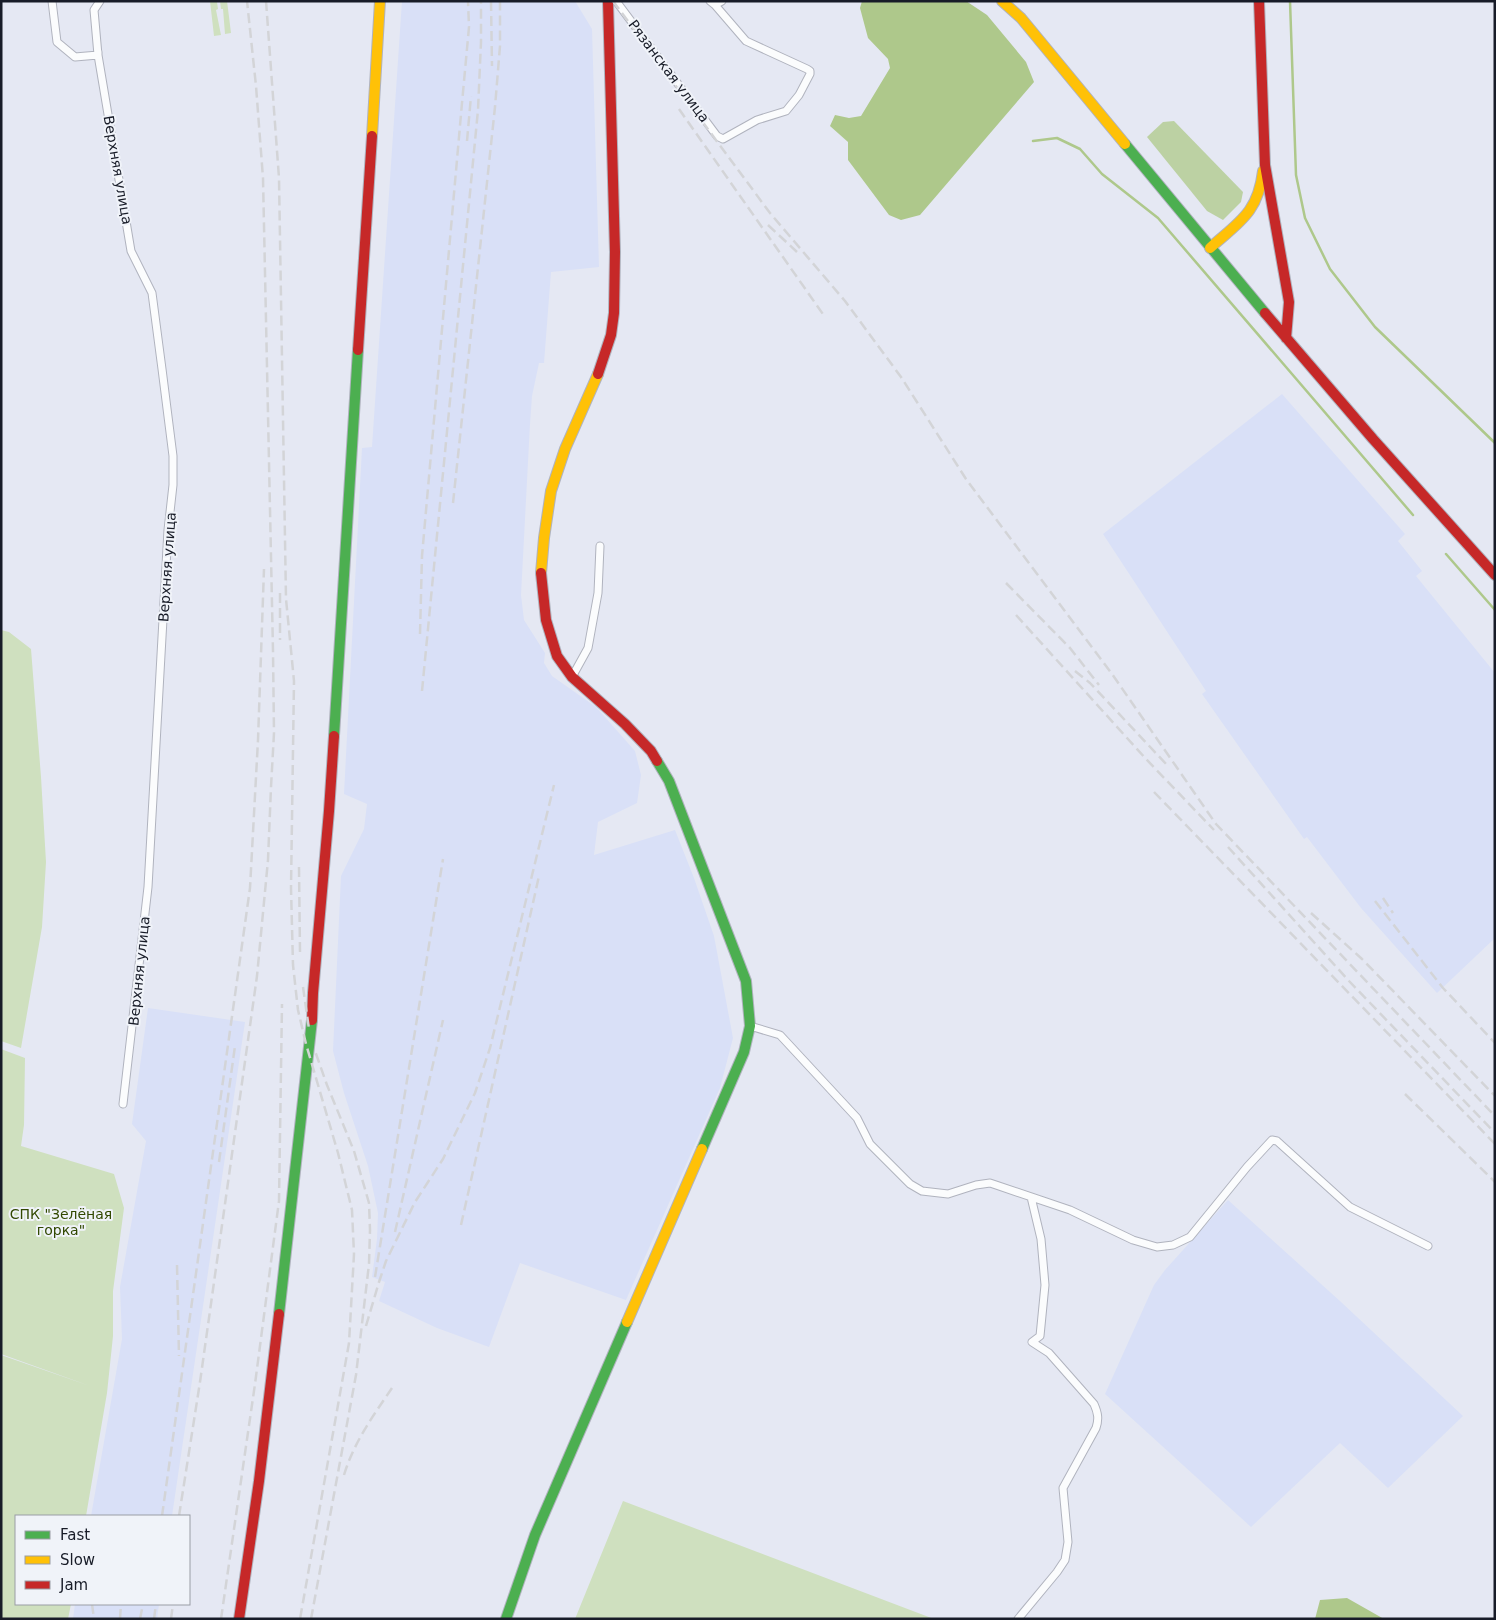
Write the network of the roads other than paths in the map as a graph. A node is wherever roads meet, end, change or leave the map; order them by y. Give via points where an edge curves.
1 (52, 1) edge
2 (100, 1) edge
3 (380, 1) edge
4 (608, 1) edge
5 (616, 1) edge
6 (722, 1) edge
7 (1002, 1) edge
8 (1259, 1) edge
9 (712, 3) edge
10 (98, 55) junction
11 (1264, 165) junction
12 (1210, 248) junction
13 (1286, 338) junction
14 (600, 546) dead end
15 (1495, 575) edge
16 (572, 676) junction
17 (750, 1026) junction
18 (123, 1104) dead end
19 (1031, 1198) junction
20 (1428, 1246) dead end
21 (239, 1619) edge
22 (506, 1619) edge
23 (1018, 1619) edge

1 - 10 street via 57,42 75,57
2 - 10 street, Верхняя улица via 94,10
3 - 21 main road via 330,801 312,1024 255,1522
4 - 16 main road via 616,261 614,314 600,368 565,449 551,491 540,578 552,643
5 - 9 street, Рязанская улица via 717,136 723,139 757,120 786,111 799,95 810,71 746,41
6 - 9 street
7 - 12 main road via 1021,18
8 - 11 main road
10 - 18 street, Верхняя улица via 131,251 152,292 173,456 148,887
11 - 12 main road via 1258,197 1245,218
11 - 13 main road via 1289,302
12 - 13 main road
13 - 15 main road
14 - 16 street via 598,593 588,648
16 - 17 main road via 651,751 668,781 746,981
17 - 19 street via 780,1035 857,1118 870,1144 910,1184 922,1191 948,1194 990,1184
17 - 22 main road via 744,1052 535,1535
19 - 20 street via 1070,1210 1133,1240 1156,1247 1173,1245 1190,1237 1272,1140 1350,1207
19 - 23 street via 1041,1239 1045,1285 1040,1336 1032,1342 1049,1353 1075,1382 1094,1404 1099,1419 1063,1488 1068,1542 1065,1560

